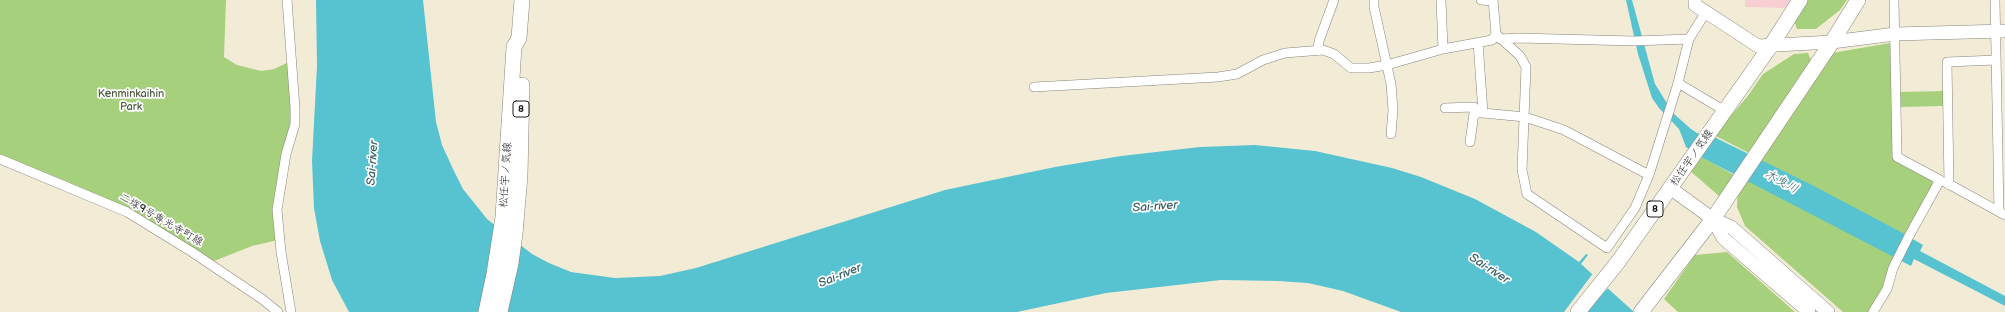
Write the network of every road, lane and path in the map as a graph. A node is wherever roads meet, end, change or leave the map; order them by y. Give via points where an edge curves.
1 (287, 0) edge
2 (522, 0) edge
3 (1334, 0) edge
4 (1374, 0) edge
5 (1441, 0) edge
6 (1481, 0) edge
7 (1695, 0) edge
8 (1800, 0) edge
9 (1858, 0) edge
10 (1894, 0) edge
11 (1995, 0) edge
12 (1493, 1) edge
13 (1706, 12) junction
14 (2001, 32) edge
15 (1895, 34) junction
16 (1498, 37) junction
17 (1689, 40) junction
18 (1478, 42) junction
19 (1832, 42) junction
20 (1772, 44) junction
21 (1443, 48) junction
22 (1318, 51) junction
23 (1996, 60) junction
24 (1387, 65) junction
25 (1678, 83) junction
26 (1034, 87) dead end
27 (2001, 98) edge
28 (1445, 108) dead end
29 (1725, 112) junction
30 (1479, 113) junction
31 (1525, 117) junction
32 (1391, 134) dead end
33 (1470, 142) dead end
34 (0, 158) edge
35 (1649, 176) junction
36 (513, 177) junction
37 (1940, 180) junction
38 (1949, 185) junction
39 (1670, 188) junction
40 (2002, 213) edge
41 (1713, 219) junction
42 (278, 312) edge
43 (291, 312) edge
44 (486, 312) edge
45 (500, 312) edge
46 (1578, 312) edge
47 (1641, 312) edge
48 (1809, 312) edge
49 (1828, 312) edge
50 (1873, 312) edge

1 - 43 street via 295,124 286,154 277,210
2 - 36 main road, 松任宇ノ気線 / 8 via 519,38 523,47
3 - 22 street via 1319,41
4 - 24 street
5 - 21 street
6 - 12 street
7 - 13 main road via 1695,5
8 - 20 main road, 松任宇ノ気線 / 8
9 - 19 main road
10 - 15 street
11 - 14 street
12 - 16 street
13 - 17 street
13 - 20 main road via 1758,46
14 - 15 main road
14 - 23 street
15 - 19 main road
15 - 37 street via 1898,157
16 - 17 street
16 - 18 street
16 - 31 street via 1520,56 1526,67
17 - 25 street
18 - 21 street
18 - 30 street
19 - 20 main road
19 - 41 main road
20 - 29 main road, 松任宇ノ気線 / 8
21 - 24 street
22 - 24 street via 1334,54 1351,68
22 - 26 street via 1285,53 1263,60 1237,74 1218,77
23 - 27 street
23 - 38 street via 1947,62
24 - 32 street via 1393,110
25 - 29 street
25 - 35 street
27 - 40 street
28 - 30 street via 1474,107
29 - 39 main road, 松任宇ノ気線 / 8
30 - 31 street
30 - 33 street
31 - 35 street via 1564,130
31 - 35 street via 1522,170 1526,194 1607,248 1635,208
34 - 42 street, 二塚9号専光寺町線 via 127,212 192,252
36 - 44 main road, 松任宇ノ気線 / 8
36 - 45 main road, 松任宇ノ気線 / 8 via 513,248
37 - 38 street
37 - 50 street via 1896,260 1887,289
38 - 40 street
39 - 41 main road
39 - 46 main road, 松任宇ノ気線 / 8 via 1618,262
41 - 47 main road
41 - 48 main road via 1723,238
41 - 49 main road via 1731,227

